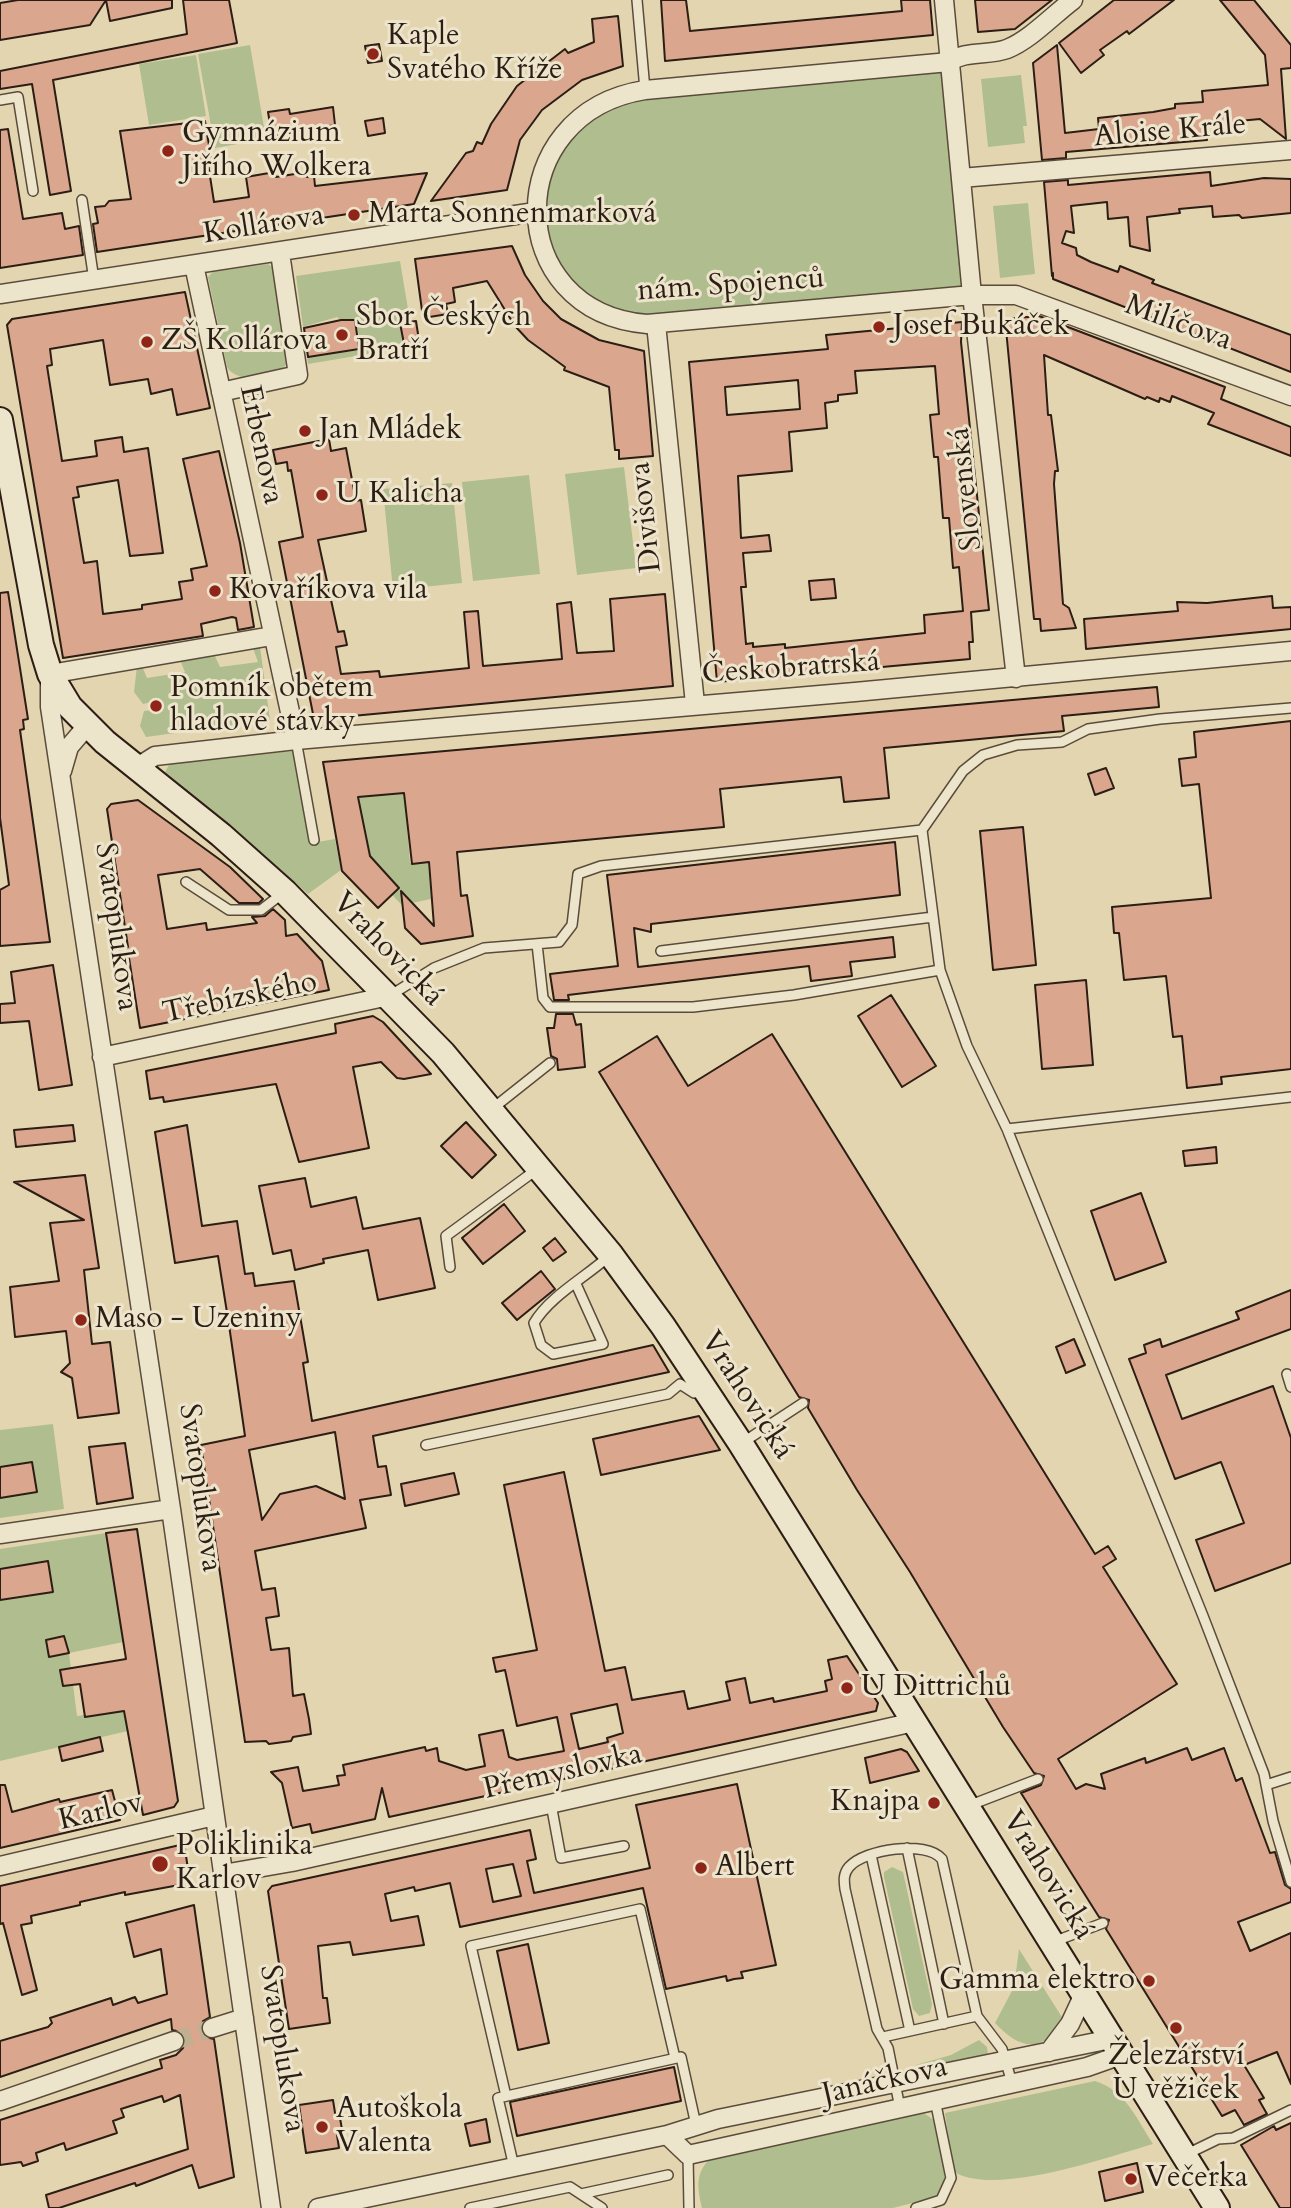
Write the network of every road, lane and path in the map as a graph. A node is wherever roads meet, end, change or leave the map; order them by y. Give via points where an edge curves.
1 (637, 0) edge
2 (944, 0) edge
3 (1073, 0) edge
4 (949, 62) junction
5 (645, 90) junction
6 (0, 100) edge
7 (1291, 150) edge
8 (961, 178) junction
9 (33, 191) dead end
10 (82, 200) dead end
11 (535, 212) junction
12 (280, 253) junction
13 (194, 265) junction
14 (94, 280) junction
15 (0, 293) edge
16 (972, 295) junction
17 (1045, 305) joint
18 (656, 324) junction
19 (221, 392) junction
20 (1291, 396) edge
21 (0, 420) edge
22 (4, 460) edge
23 (272, 636) junction
24 (1291, 651) edge
25 (50, 674) junction
26 (1016, 678) junction
27 (695, 704) junction
28 (1291, 708) edge
29 (87, 726) junction
30 (296, 740) junction
31 (136, 768) junction
32 (61, 778) junction
33 (922, 830) junction
34 (314, 840) dead end
35 (186, 882) dead end
36 (285, 892) junction
37 (933, 917) junction
38 (537, 944) junction
39 (661, 951) dead end
40 (940, 970) junction
41 (389, 996) junction
42 (102, 1057) junction
43 (550, 1063) dead end
44 (1291, 1097) edge
45 (492, 1109) junction
46 (1007, 1129) junction
47 (540, 1166) junction
48 (611, 1255) junction
49 (450, 1267) dead end
50 (576, 1284) junction
51 (1287, 1374) dead end
52 (1291, 1387) edge
53 (704, 1388) junction
54 (803, 1403) dead end
55 (741, 1444) junction
56 (426, 1445) dead end
57 (171, 1509) junction
58 (0, 1534) edge
59 (914, 1723) junction
60 (1291, 1777) edge
61 (1038, 1779) dead end
62 (1266, 1785) junction
63 (551, 1804) junction
64 (966, 1807) junction
65 (214, 1816) junction
66 (624, 1846) dead end
67 (908, 1848) junction
68 (871, 1855) junction
69 (0, 1866) edge
70 (223, 1874) junction
71 (1291, 1882) edge
72 (1103, 1923) dead end
73 (1051, 1942) junction
74 (1084, 1994) junction
75 (976, 2016) junction
76 (244, 2018) junction
77 (944, 2024) junction
78 (212, 2028) tunnel mouth
79 (910, 2031) junction
80 (883, 2037) junction
81 (174, 2041) tunnel mouth
82 (1116, 2047) junction
83 (1049, 2052) junction
84 (675, 2058) junction
85 (1006, 2060) junction
86 (895, 2082) junction
87 (1012, 2082) junction
88 (506, 2096) junction
89 (935, 2100) junction
90 (0, 2101) edge
91 (900, 2108) junction
92 (1291, 2110) edge
93 (696, 2125) junction
94 (667, 2136) junction
95 (688, 2155) junction
96 (1183, 2156) junction
97 (514, 2167) junction
98 (668, 2175) dead end
99 (581, 2194) junction
100 (271, 2208) edge
101 (318, 2208) edge
102 (470, 2208) edge
103 (598, 2208) edge
104 (689, 2208) edge
105 (916, 2208) edge
106 (1217, 2208) edge

1 - 5 lane
2 - 4 street
3 - 4 street, nám. Spojenců via 1020,41 999,51 963,55
4 - 5 street, nám. Spojenců
4 - 8 street
5 - 11 street, nám. Spojenců via 601,104 578,117 564,132 543,168
6 - 9 lane via 18,97
7 - 8 street, Aloise Krále
8 - 16 street
10 - 14 lane
11 - 12 street, Kollárova
11 - 18 street, nám. Spojenců via 548,258 573,292 610,316
12 - 13 street, Kollárova
12 - 19 street via 304,375
13 - 14 street, Kollárova
13 - 19 street, Erbenova
14 - 15 street, Kollárova
16 - 17 street, nám. Spojenců via 1007,294
16 - 18 street, nám. Spojenců
16 - 26 street, Slovenská
17 - 20 street, Milíčova
18 - 27 street, Divišova
19 - 23 street, Erbenova
21 - 22 street, Svatoplukova
22 - 25 street, Svatoplukova
23 - 25 street
23 - 30 street, Erbenova
24 - 26 street, Českobratrská
25 - 29 street, Svatoplukova
25 - 32 street, Svatoplukova
26 - 27 street, Českobratrská
27 - 30 street, Českobratrská
28 - 33 lane via 1088,729 1062,742 1017,745 983,755 963,771
29 - 31 street, Vrahovická
29 - 32 street, Svatoplukova via 69,747
30 - 31 street, Českobratrská via 155,756
30 - 34 lane
31 - 36 street, Vrahovická
32 - 42 street, Svatoplukova
33 - 37 lane
33 - 38 lane via 601,866 578,874 572,925 559,942
35 - 36 lane via 229,910 261,910
36 - 41 street, Vrahovická
37 - 39 lane
37 - 40 lane
38 - 40 lane via 543,998 550,1007 693,1007
38 - 41 lane via 484,948 433,968
40 - 46 lane via 967,1046
41 - 42 street, Třebízského
41 - 45 street, Vrahovická
42 - 57 street, Svatoplukova
43 - 45 lane
44 - 46 lane
45 - 47 street, Vrahovická
46 - 62 lane
47 - 48 street, Vrahovická
47 - 49 lane via 446,1236
48 - 50 lane
48 - 53 street, Vrahovická
50 - 50 lane via 534,1323 541,1345 553,1354 603,1345
51 - 52 lane
53 - 55 street, Vrahovická
53 - 56 lane via 694,1393 680,1384 668,1394
54 - 55 lane
55 - 59 street, Vrahovická
57 - 58 street
57 - 65 street, Svatoplukova
59 - 63 street, Přemyslovka
59 - 64 street, Vrahovická
60 - 62 lane
61 - 64 lane
62 - 71 lane
63 - 66 lane via 561,1858
63 - 70 street, Přemyslovka
64 - 73 street, Vrahovická
65 - 69 street, Karlov
65 - 70 street, Svatoplukova
67 - 68 lane
67 - 75 lane via 931,1849 943,1859
67 - 77 lane
68 - 79 lane
68 - 80 lane via 855,1862 844,1877 877,2029
70 - 76 street, Svatoplukova
72 - 73 lane
73 - 74 street, Vrahovická
74 - 82 street, Vrahovická
74 - 83 street via 1070,2024
75 - 77 lane
75 - 85 lane
76 - 78 street
76 - 100 street, Svatoplukova
77 - 79 lane
79 - 80 lane
80 - 86 lane
81 - 90 street
82 - 83 street, Janáčkova
82 - 87 street, Janáčkova via 1087,2067
82 - 96 street, Vrahovická
83 - 85 street, Janáčkova
84 - 88 lane
84 - 88 lane via 640,1909 471,1946
84 - 93 lane via 681,2057
85 - 86 street, Janáčkova
85 - 87 lane
86 - 91 lane
86 - 93 street, Janáčkova
87 - 89 street, Janáčkova
88 - 97 lane via 498,2098
89 - 91 street, Janáčkova
89 - 105 lane via 951,2181 941,2200
91 - 95 street, Janáčkova
92 - 96 lane
93 - 94 street, Janáčkova
94 - 95 street
94 - 97 street, Janáčkova
95 - 104 lane
96 - 106 street, Vrahovická
97 - 101 street, Janáčkova
98 - 99 lane
99 - 102 lane via 570,2187
99 - 103 lane

